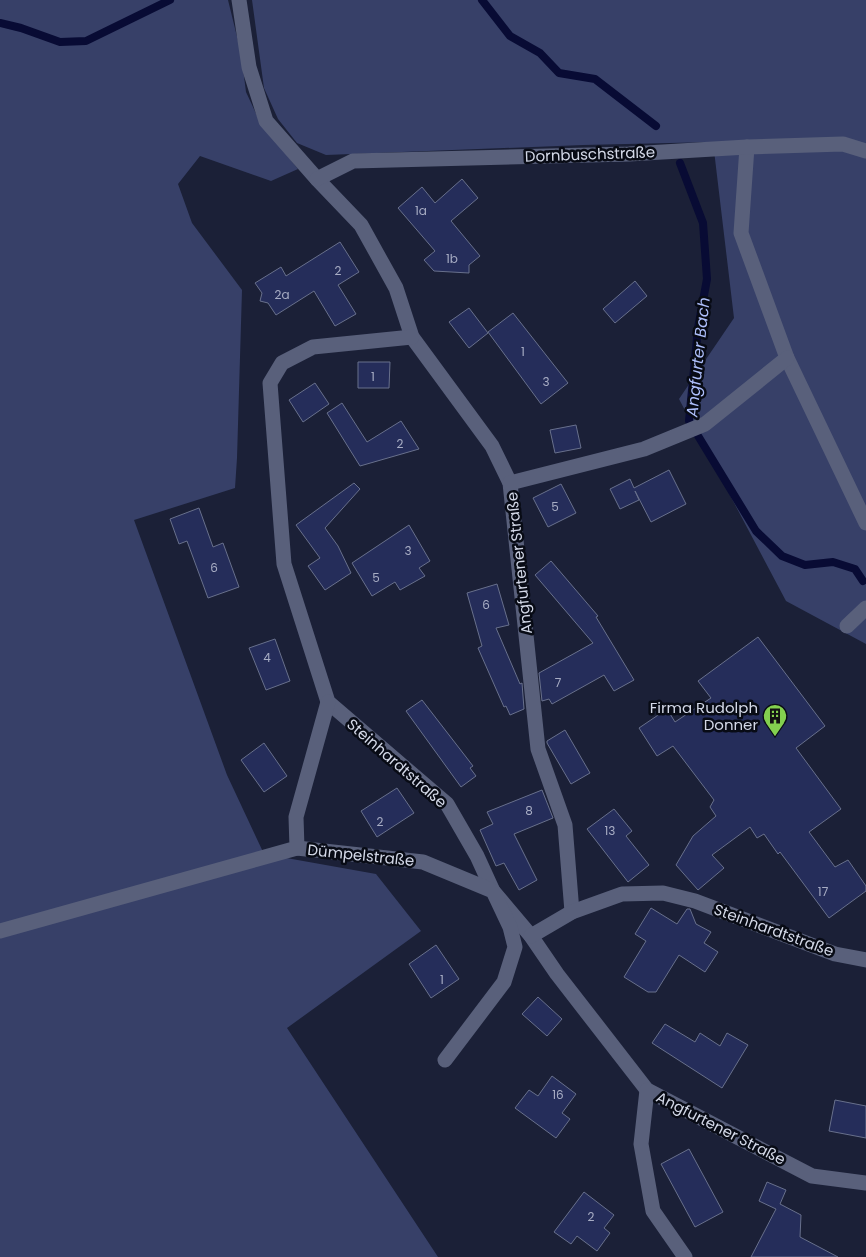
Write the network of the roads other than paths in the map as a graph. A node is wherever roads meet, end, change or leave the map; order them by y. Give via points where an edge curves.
1 (239, 0) edge
2 (747, 147) junction
3 (866, 151) edge
4 (317, 179) junction
5 (412, 337) junction
6 (787, 358) junction
7 (510, 483) junction
8 (866, 523) edge
9 (866, 608) edge
10 (847, 626) dead end
11 (328, 702) junction
12 (297, 848) junction
13 (493, 891) junction
14 (572, 912) junction
15 (0, 931) edge
16 (531, 936) junction
17 (866, 960) edge
18 (445, 1060) dead end
19 (647, 1090) junction
20 (866, 1183) edge
21 (685, 1257) edge

1 - 4 street, Angfurtener Straße via 249,67 266,121
2 - 3 street, Dornbuschstraße via 843,144
2 - 4 street, Dornbuschstraße via 630,154 353,161
2 - 6 street via 741,233
4 - 5 street, Angfurtener Straße via 361,225 396,288
5 - 7 street, Angfurtener Straße via 492,446
5 - 11 street via 313,347 282,363 270,383 284,564
6 - 7 street via 706,424 644,449
6 - 8 street
7 - 14 street, Angfurtener Straße via 538,749 565,825
9 - 10 street
11 - 12 street, Dümpelstraße via 296,817
11 - 13 street, Steinhardtstraße via 447,804
12 - 13 street, Dümpelstraße via 423,862
12 - 15 street, Dümpelstraße
13 - 16 street, Steinhardtstraße
13 - 18 street via 510,927 515,947 504,982
14 - 16 street, Steinhardtstraße
14 - 17 street, Steinhardtstraße via 622,894 663,893 695,901 835,954
16 - 19 street, Angfurtener Straße
19 - 20 street, Angfurtener Straße via 812,1176
19 - 21 street via 641,1144 652,1211

